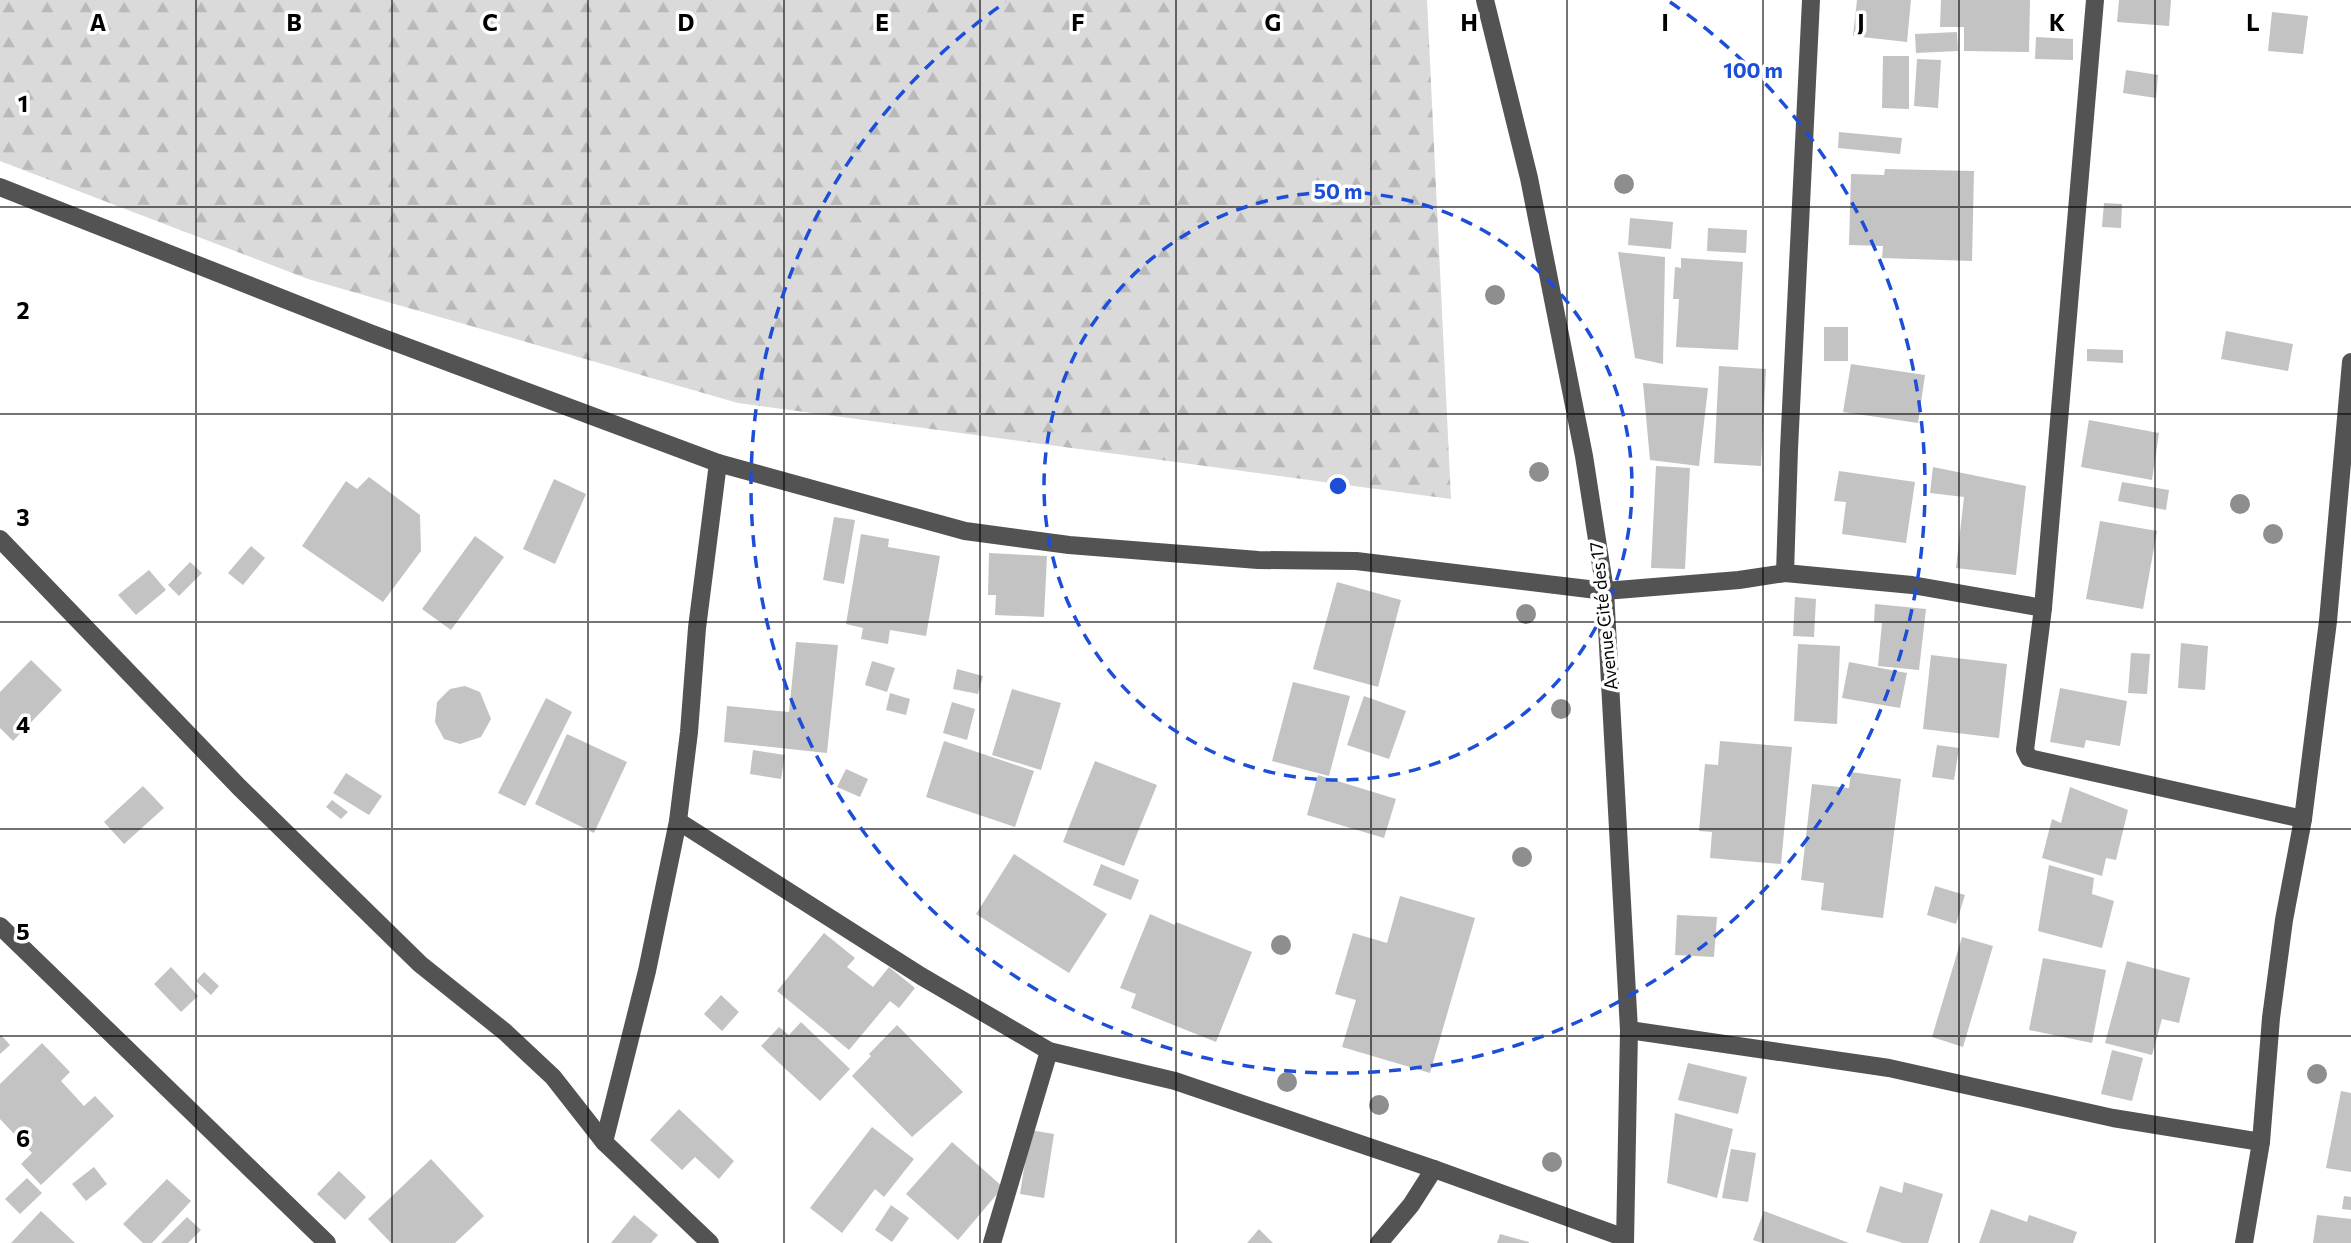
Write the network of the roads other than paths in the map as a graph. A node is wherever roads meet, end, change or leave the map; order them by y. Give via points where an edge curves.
1 (1485, 0) edge
2 (1811, 0) edge
3 (2095, 0) edge
4 (0, 187) edge
5 (2351, 362) edge
6 (718, 463) junction
7 (0, 539) edge
8 (1785, 573) junction
9 (1605, 591) junction
10 (2042, 608) junction
11 (2303, 819) junction
12 (678, 821) junction
13 (0, 926) edge
14 (1629, 1030) junction
15 (1049, 1051) junction
16 (604, 1142) junction
17 (2260, 1142) junction
18 (1434, 1169) junction
19 (1625, 1240) edge
20 (327, 1243) edge
21 (710, 1243) edge
22 (992, 1243) edge
23 (1378, 1243) edge
24 (2244, 1243) edge

1 - 9 street, Avenue Cité des 17 via 1529,178 1584,456
2 - 8 street
3 - 10 street
4 - 6 street via 370,333
5 - 11 street via 2328,621
6 - 9 street via 965,531 1069,545 1258,560 1356,561
6 - 12 street
7 - 16 street via 420,964 553,1077
8 - 9 street
8 - 10 street via 1912,585
9 - 14 street, Avenue Cité des 17
10 - 11 street via 2025,750 2029,758
11 - 17 street via 2284,920
12 - 15 street via 920,976
12 - 16 street
13 - 20 street
14 - 17 street via 1889,1068 2113,1118
14 - 19 street, Avenue Cité des 17
15 - 18 street via 1175,1081
15 - 22 street
16 - 21 street
17 - 24 street
18 - 19 street
18 - 23 street

